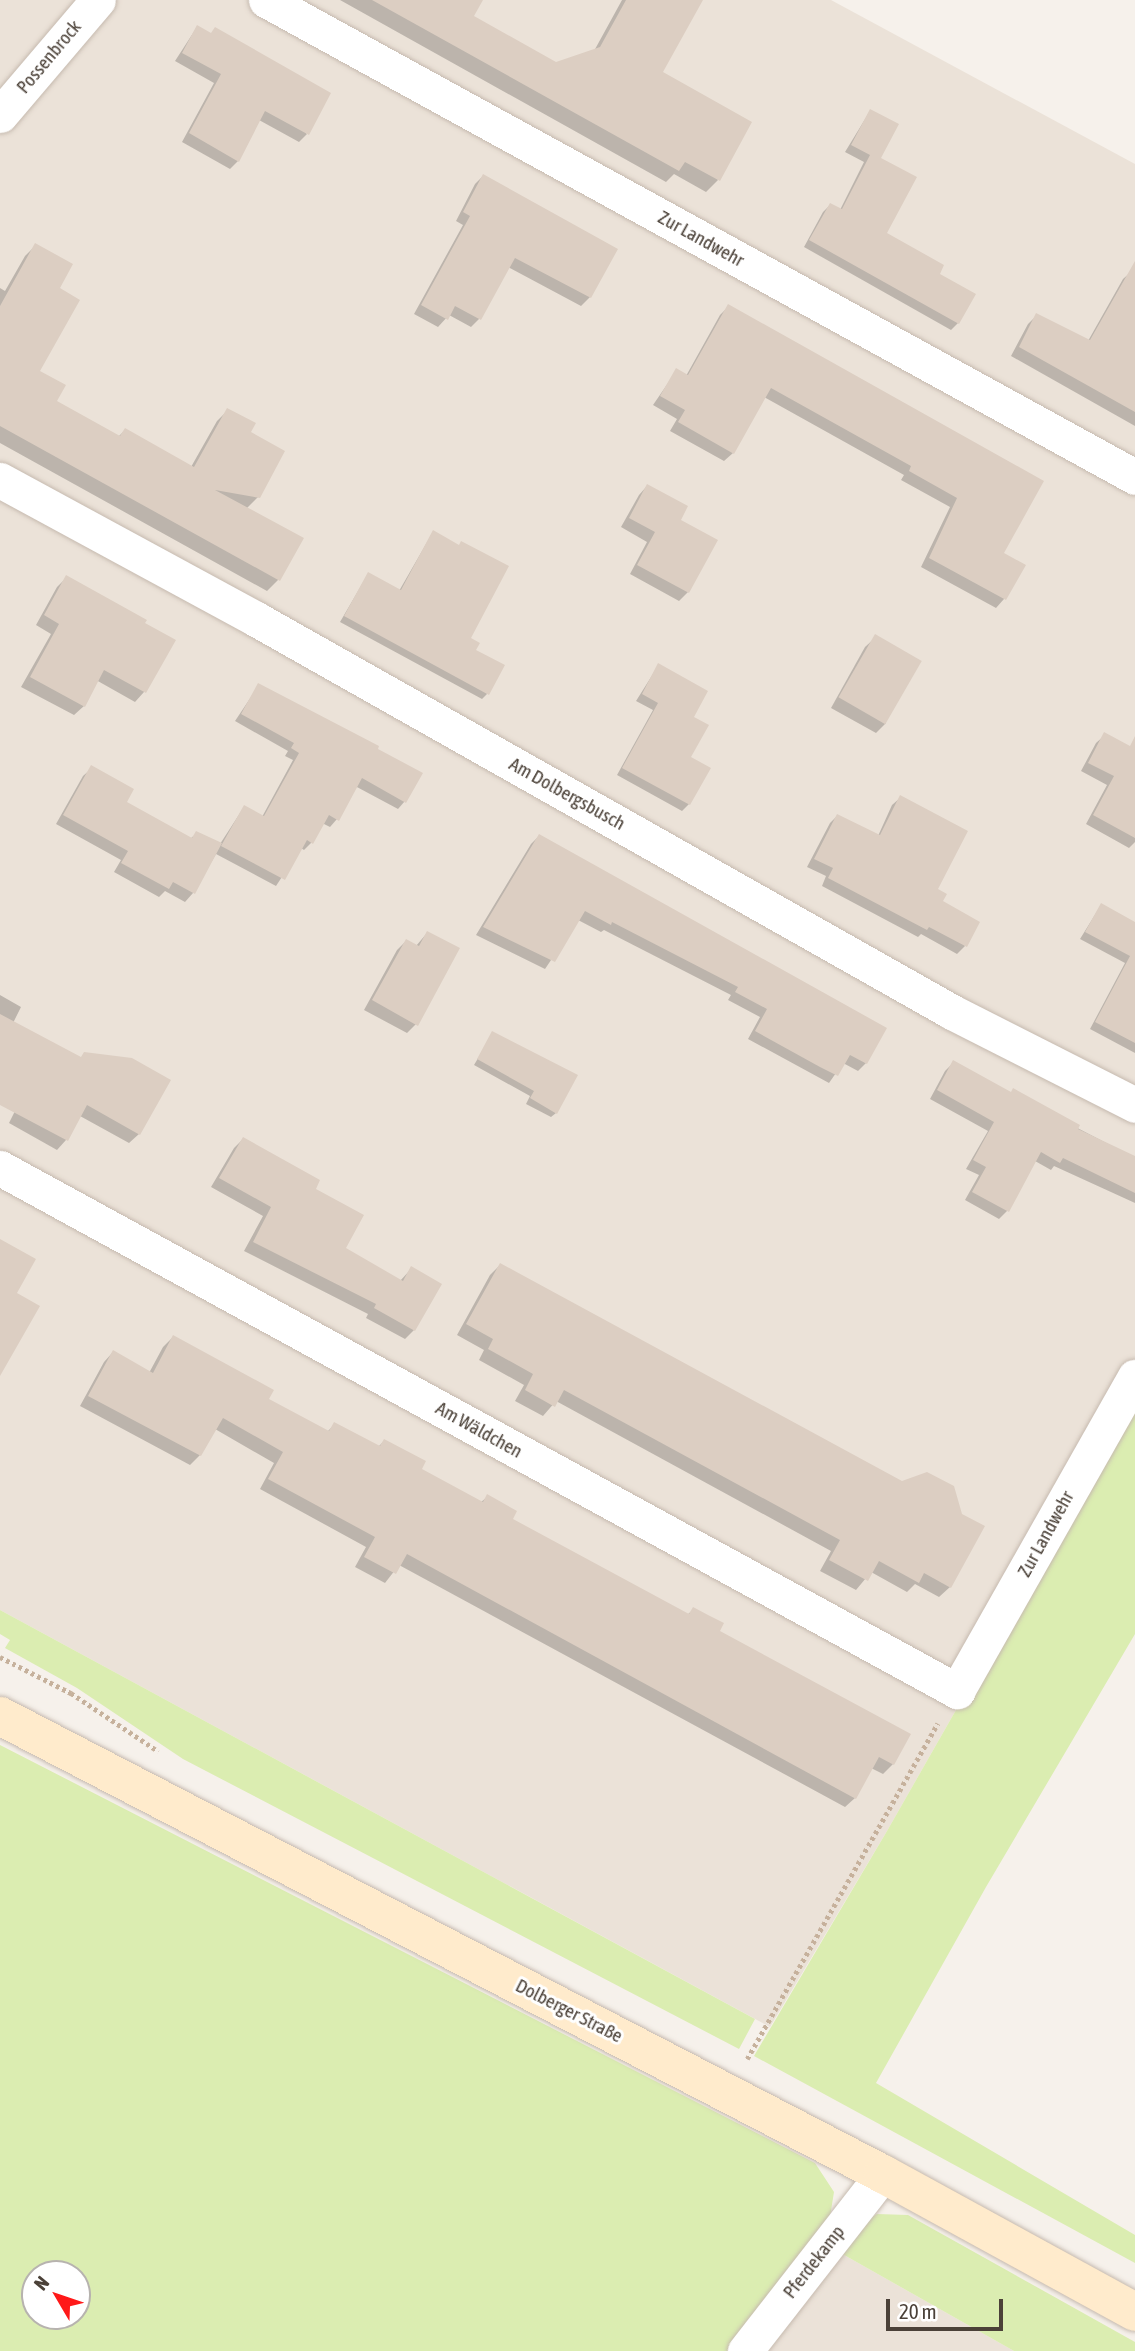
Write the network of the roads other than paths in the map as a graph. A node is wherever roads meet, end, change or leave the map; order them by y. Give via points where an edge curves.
1 (98, 0) edge
2 (266, 0) edge
3 (0, 115) edge
4 (1135, 477) edge
5 (0, 480) edge
6 (1135, 1105) edge
7 (0, 1168) edge
8 (1135, 1377) edge
9 (957, 1691) joint
10 (0, 1716) edge
11 (883, 2174) junction
12 (1135, 2312) edge
13 (746, 2351) edge

1 - 3 street, Possenbrock
2 - 4 street, Zur Landwehr
5 - 6 street, Am Dolbergsbusch via 256,619 952,1012
7 - 9 street, Am Wäldchen
8 - 9 street, Zur Landwehr
10 - 11 main road, Dolberger Straße
11 - 12 main road, Dolberger Straße
11 - 13 street, Pferdekamp

